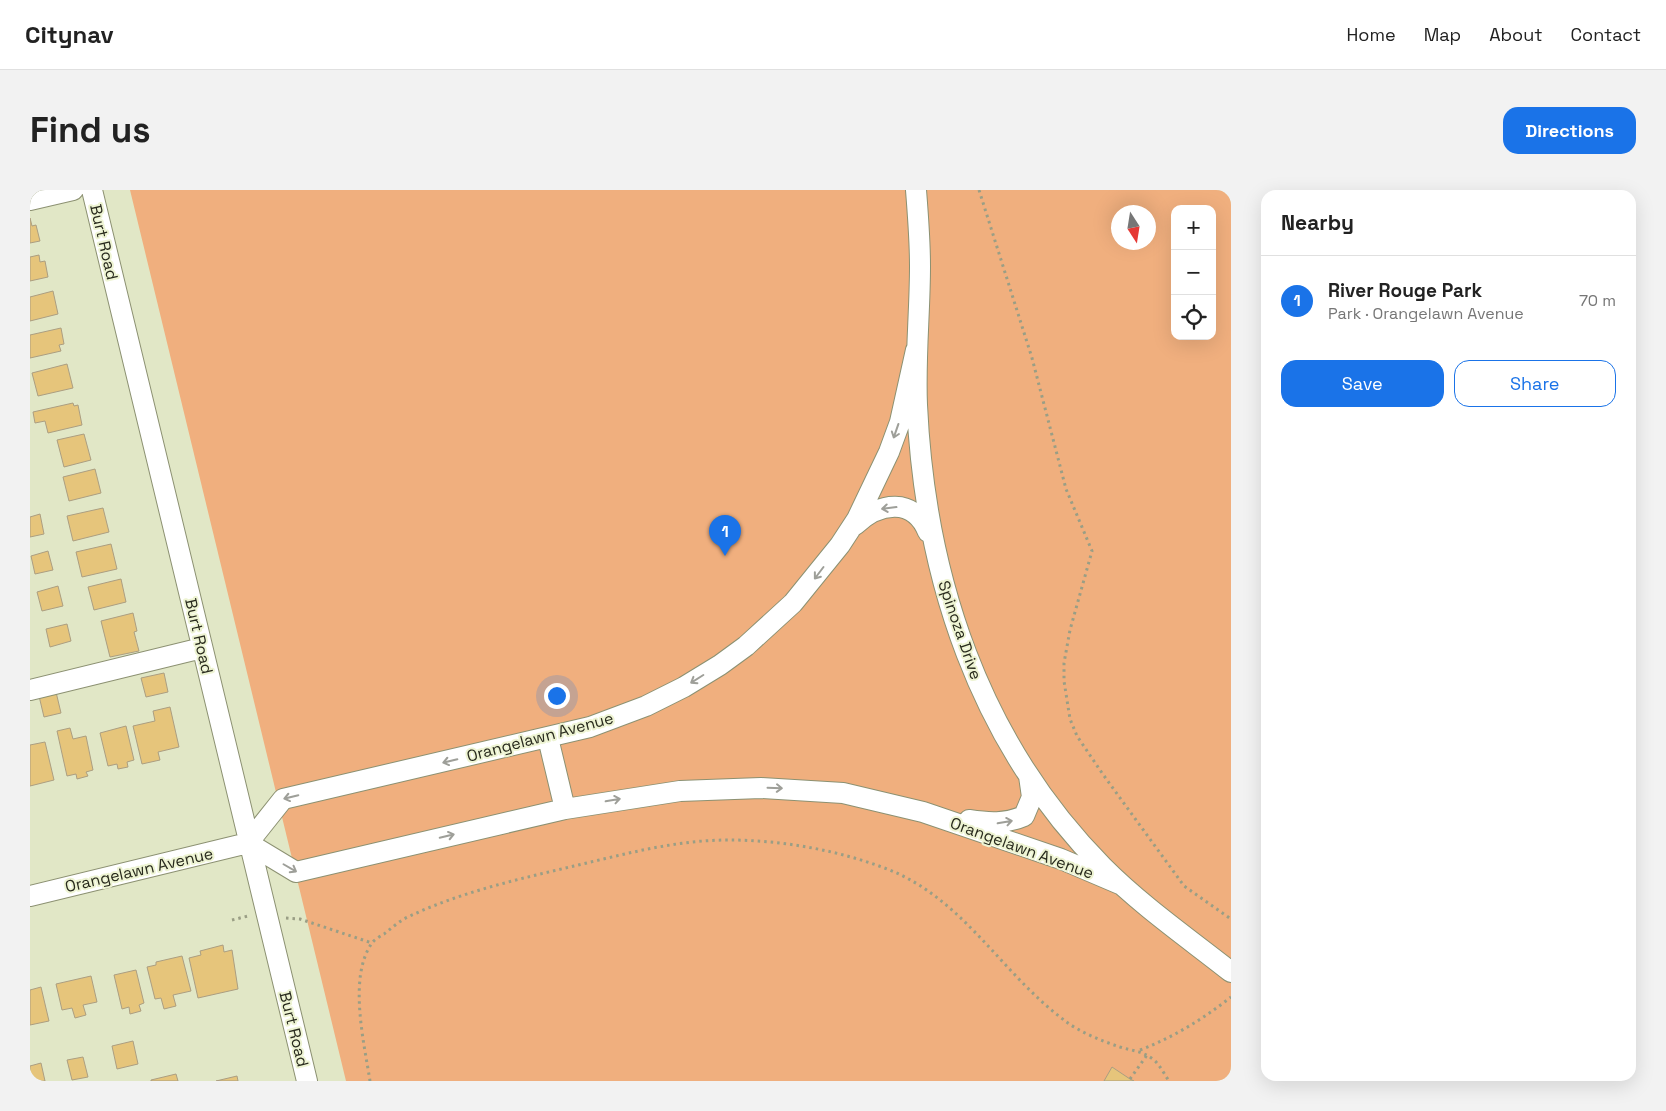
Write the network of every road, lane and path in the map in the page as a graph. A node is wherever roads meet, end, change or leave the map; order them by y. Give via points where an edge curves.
1 (73, 190) edge
2 (92, 190) edge
3 (916, 190) edge
4 (979, 190) edge
5 (33, 196) edge
6 (916, 350) junction
7 (848, 532) junction
8 (934, 546) junction
9 (202, 648) junction
10 (30, 690) edge
11 (548, 738) junction
12 (1029, 774) junction
13 (565, 809) junction
14 (922, 812) junction
15 (248, 843) junction
16 (1122, 885) junction
17 (30, 896) edge
18 (266, 916) junction
19 (1231, 919) edge
20 (232, 920) dead end
21 (372, 942) junction
22 (1231, 972) edge
23 (1231, 997) edge
24 (1140, 1051) junction
25 (1147, 1055) junction
26 (1130, 1079) dead end
27 (307, 1081) edge
28 (370, 1081) edge
29 (1169, 1081) edge

1 - 5 street
2 - 9 street, Burt Road
3 - 6 street, Spinoza Drive via 920,266
4 - 19 path via 1032,358 1066,489 1092,551 1064,663 1070,719 1102,774 1184,886
6 -> 7 street, Orangelawn Avenue via 908,391 889,452 872,491
6 - 8 street, Spinoza Drive via 920,452
8 -> 7 street, Orangelawn Avenue via 923,519 912,509 876,510
7 -> 11 street, Orangelawn Avenue via 793,603 720,665 646,706 599,724
8 - 12 street, Spinoza Drive via 949,607 986,702
9 - 10 street
9 - 15 street, Burt Road
11 - 13 street
11 -> 15 street, Orangelawn Avenue via 282,799
14 -> 12 street, Orangelawn Avenue via 995,823 1011,821 1024,816 1029,808 1032,797
12 - 16 street, Spinoza Drive via 1076,836
13 -> 14 street, Orangelawn Avenue via 680,791 761,788 842,793
15 -> 13 street, Orangelawn Avenue via 296,872
14 - 16 street, Orangelawn Avenue via 1061,859
15 - 17 street, Orangelawn Avenue
15 - 18 street, Burt Road
16 - 22 street, Spinoza Drive
18 - 20 path
18 - 21 path via 300,919
18 - 27 street, Burt Road
21 - 24 path via 408,916 471,893 630,852 683,843 729,840 788,845 842,854 889,870 927,888 966,921 1034,995 1066,1022 1107,1042
21 - 28 path via 358,979
23 - 24 path via 1208,1016 1167,1040
24 - 25 path
25 - 26 path
25 - 29 path via 1156,1061

